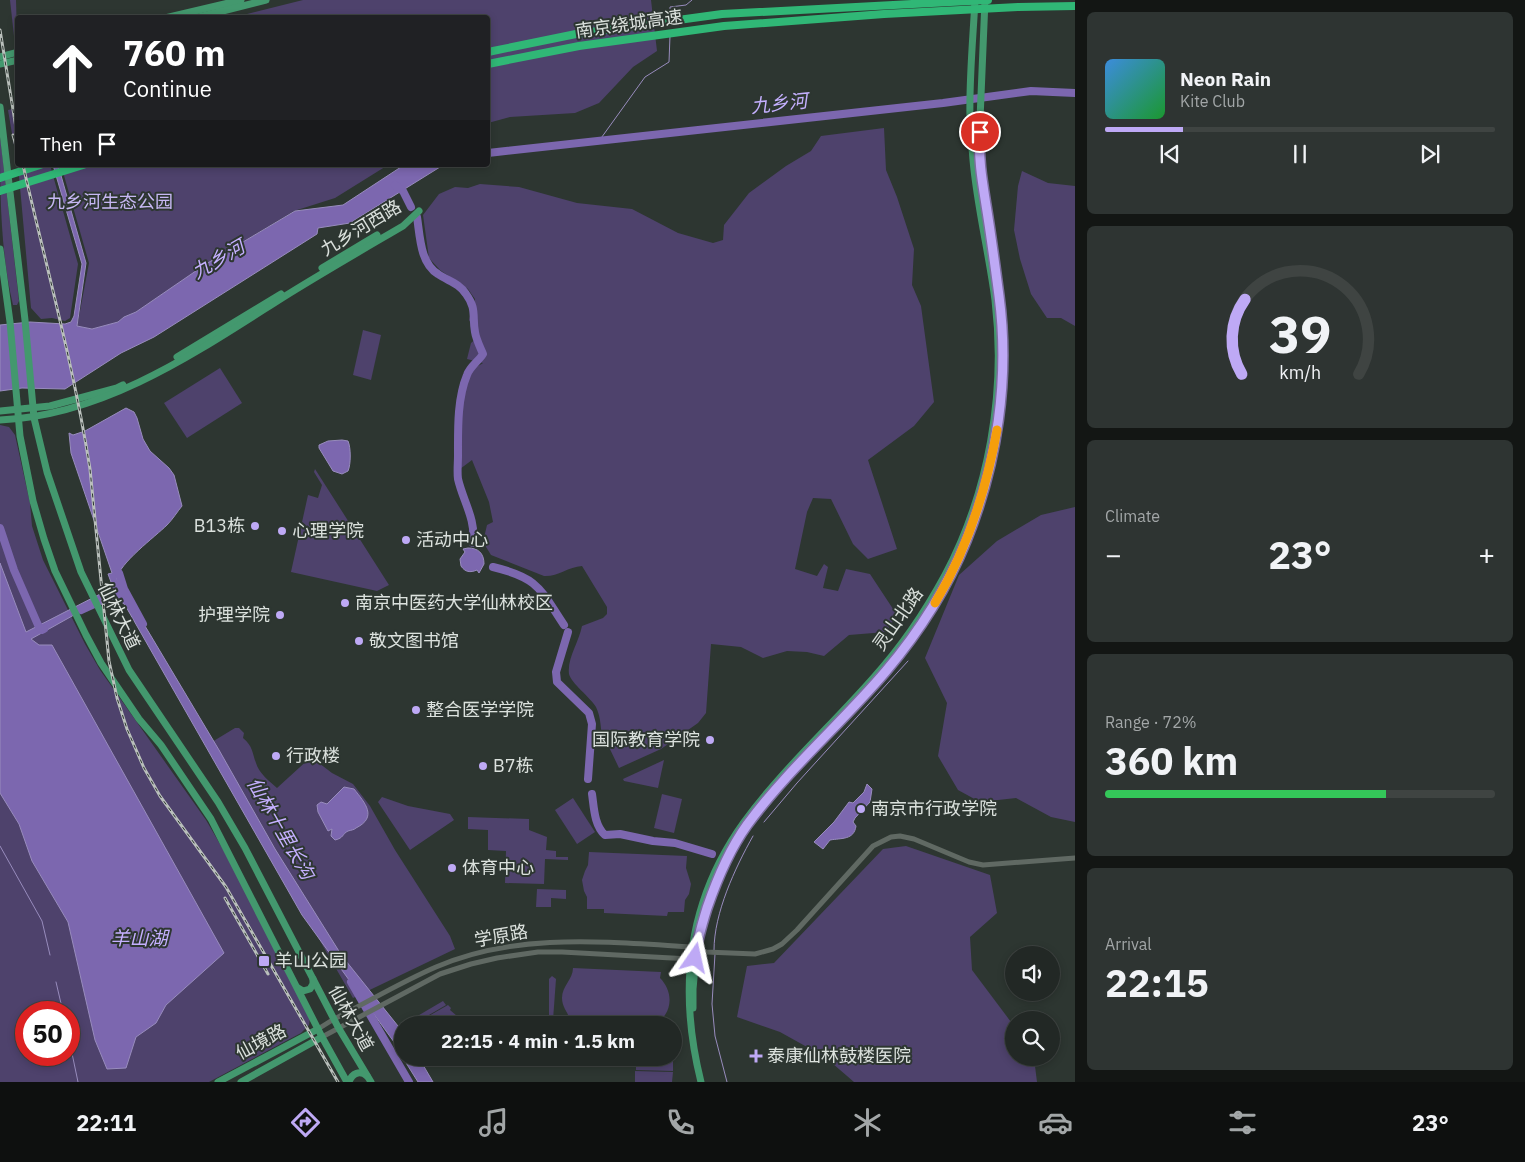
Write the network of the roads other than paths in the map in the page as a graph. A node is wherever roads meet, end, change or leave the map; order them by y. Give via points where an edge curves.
1 (241, 0) edge
2 (266, 0) edge
3 (975, 0) edge
4 (987, 0) edge
5 (1075, 6) edge
6 (178, 15) edge
7 (207, 15) edge
8 (490, 52) edge
9 (15, 53) edge
10 (0, 57) edge
11 (15, 61) edge
12 (0, 64) edge
13 (490, 64) edge
14 (0, 107) edge
15 (34, 167) edge
16 (77, 167) edge
17 (0, 178) edge
18 (0, 191) edge
19 (0, 249) edge
20 (33, 409) junction
21 (17, 410) junction
22 (0, 411) edge
23 (34, 418) junction
24 (18, 419) junction
25 (0, 420) edge
26 (1075, 858) edge
27 (694, 948) junction
28 (706, 952) junction
29 (693, 958) junction
30 (313, 979) junction
31 (297, 988) junction
32 (334, 1019) junction
33 (338, 1028) junction
34 (318, 1029) junction
35 (322, 1037) junction
36 (369, 1079) edge
37 (218, 1082) edge
38 (241, 1082) edge
39 (348, 1082) edge
40 (701, 1082) edge
41 (706, 1082) edge

1 - 6 main road
2 - 7 main road
3 - 27 main road, 灵山北路 via 970,119 973,162 995,300 998,359 988,454 970,516 947,572 903,642 865,688 773,785 743,823 710,884 700,913
4 - 8 highway, 南京绕城高速 via 722,14 576,34
4 - 27 main road, 灵山北路 via 980,164 1000,299 1003,358 993,453 982,494 965,543 927,616 896,659 747,826 715,885
5 - 13 highway, 南京绕城高速 via 884,14 724,26 579,46
9 - 10 main road
11 - 12 main road
14 - 20 main road, 仙林大道
15 - 17 highway
16 - 18 highway
19 - 21 main road, 仙林大道
20 - 21 main road, 九乡河西路
20 - 23 main road, 仙林大道
20 - 23 main road, 九乡河西路 via 117,388 174,359 419,212 402,226 176,363 117,393
21 - 22 main road, 九乡河西路
21 - 24 main road, 仙林大道
23 - 24 main road, 九乡河西路
23 - 30 main road, 仙林大道 via 63,523 98,608 129,670 245,848
24 - 25 main road, 九乡河西路
24 - 31 main road, 仙林大道 via 25,468 41,530 71,605 101,663 212,819
26 - 28 street, 学原路 via 983,865 914,839 891,837 873,846 782,944 754,954
27 - 28 street, 学原路
27 - 29 main road, 灵山北路
27 - 32 street, 学原路 via 563,941 493,950 437,966
28 - 29 street
29 - 33 street, 学原路 via 562,952 497,958 440,974
29 - 40 main road, 灵山北路 via 688,989 690,1029
29 - 41 main road, 灵山北路 via 695,1027
30 - 31 main road via 310,989 303,991
30 - 32 main road, 仙林大道
31 - 34 main road, 仙林大道
32 - 33 main road, 仙林大道
32 - 34 street, 学原路
33 - 35 street, 学原路
33 - 36 main road, 仙林大道
34 - 35 main road, 仙林大道
34 - 37 main road, 仙境路
35 - 38 main road, 仙境路
35 - 39 main road, 仙林大道
36 - 39 main road via 358,1073

